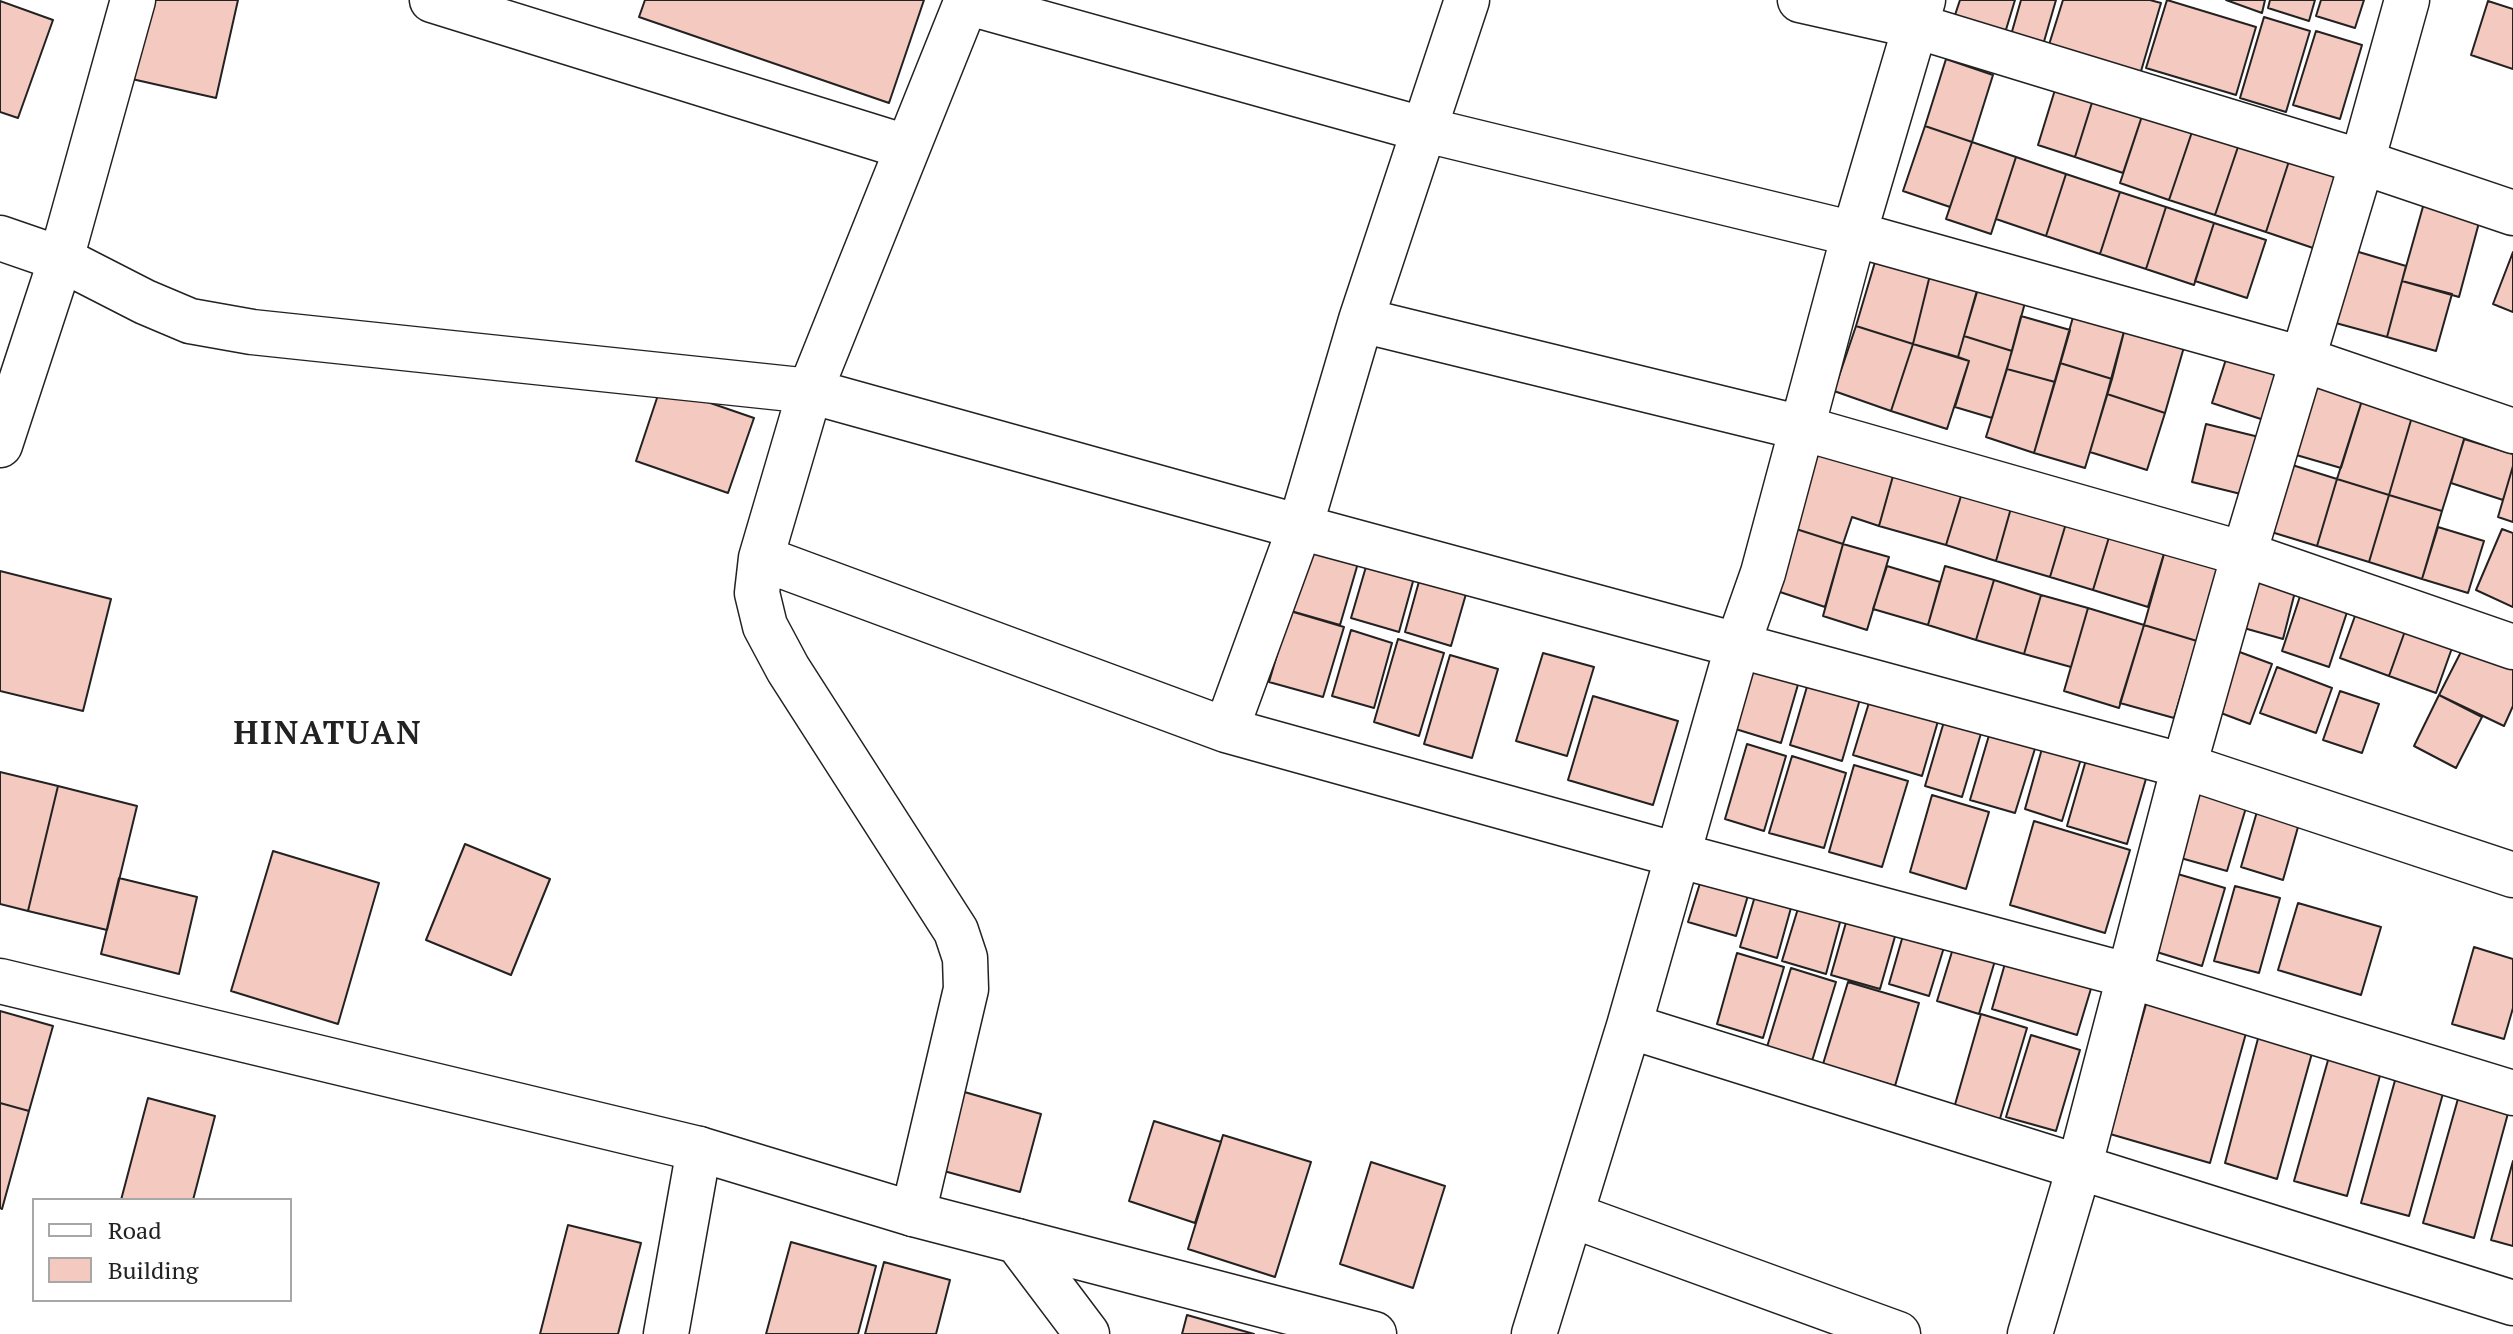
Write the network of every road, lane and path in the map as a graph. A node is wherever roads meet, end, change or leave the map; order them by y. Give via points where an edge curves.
1 (133, 0) edge
2 (432, 0) edge
3 (1467, 0) edge
4 (1800, 0) edge
5 (2407, 0) edge
6 (966, 1) edge
7 (1920, 13) edge
8 (1422, 129) junction
9 (906, 147) junction
10 (2362, 162) junction
11 (2513, 213) edge
12 (1854, 234) junction
13 (0, 238) edge
14 (61, 259) junction
15 (1361, 320) junction
16 (2302, 359) junction
17 (810, 391) junction
18 (1802, 428) junction
19 (2513, 431) edge
20 (0, 445) edge
21 (1300, 527) junction
22 (2244, 554) junction
23 (761, 558) junction
24 (1738, 644) junction
25 (2513, 647) edge
26 (1226, 730) junction
27 (2184, 766) junction
28 (1677, 855) junction
29 (2513, 875) edge
30 (2130, 976) junction
31 (0, 981) edge
32 (1629, 1026) junction
33 (2513, 1093) edge
34 (699, 1149) junction
35 (2079, 1168) junction
36 (913, 1214) junction
37 (1571, 1215) junction
38 (1017, 1241) junction
39 (2513, 1303) edge
40 (666, 1334) edge
41 (1087, 1334) edge
42 (1374, 1334) edge
43 (1534, 1334) edge
44 (1898, 1334) edge
45 (2030, 1334) edge

1 - 14 street
2 - 9 street
3 - 8 street
4 - 7 street
5 - 10 street
6 - 8 street
6 - 9 street
7 - 10 street
7 - 12 street
8 - 12 street
8 - 15 street
9 - 17 street
10 - 11 street
10 - 16 street
12 - 16 street
12 - 18 street
13 - 14 street
14 - 17 street via 145,302 206,324
14 - 20 street
15 - 18 street
15 - 21 street
16 - 19 street
16 - 22 street
17 - 21 street
17 - 23 street
18 - 22 street
18 - 24 street
21 - 24 street
21 - 26 street
22 - 25 street
22 - 27 street
23 - 26 street
23 - 36 street via 757,593 765,626 956,931 965,958 962,1010
24 - 27 street
24 - 28 street
26 - 28 street
27 - 29 street
27 - 30 street
28 - 30 street
28 - 32 street
30 - 33 street
30 - 35 street
31 - 34 street
32 - 35 street
32 - 37 street
34 - 36 street
34 - 40 street
35 - 39 street
35 - 45 street
36 - 38 street
37 - 43 street
37 - 44 street
38 - 41 street
38 - 42 street

